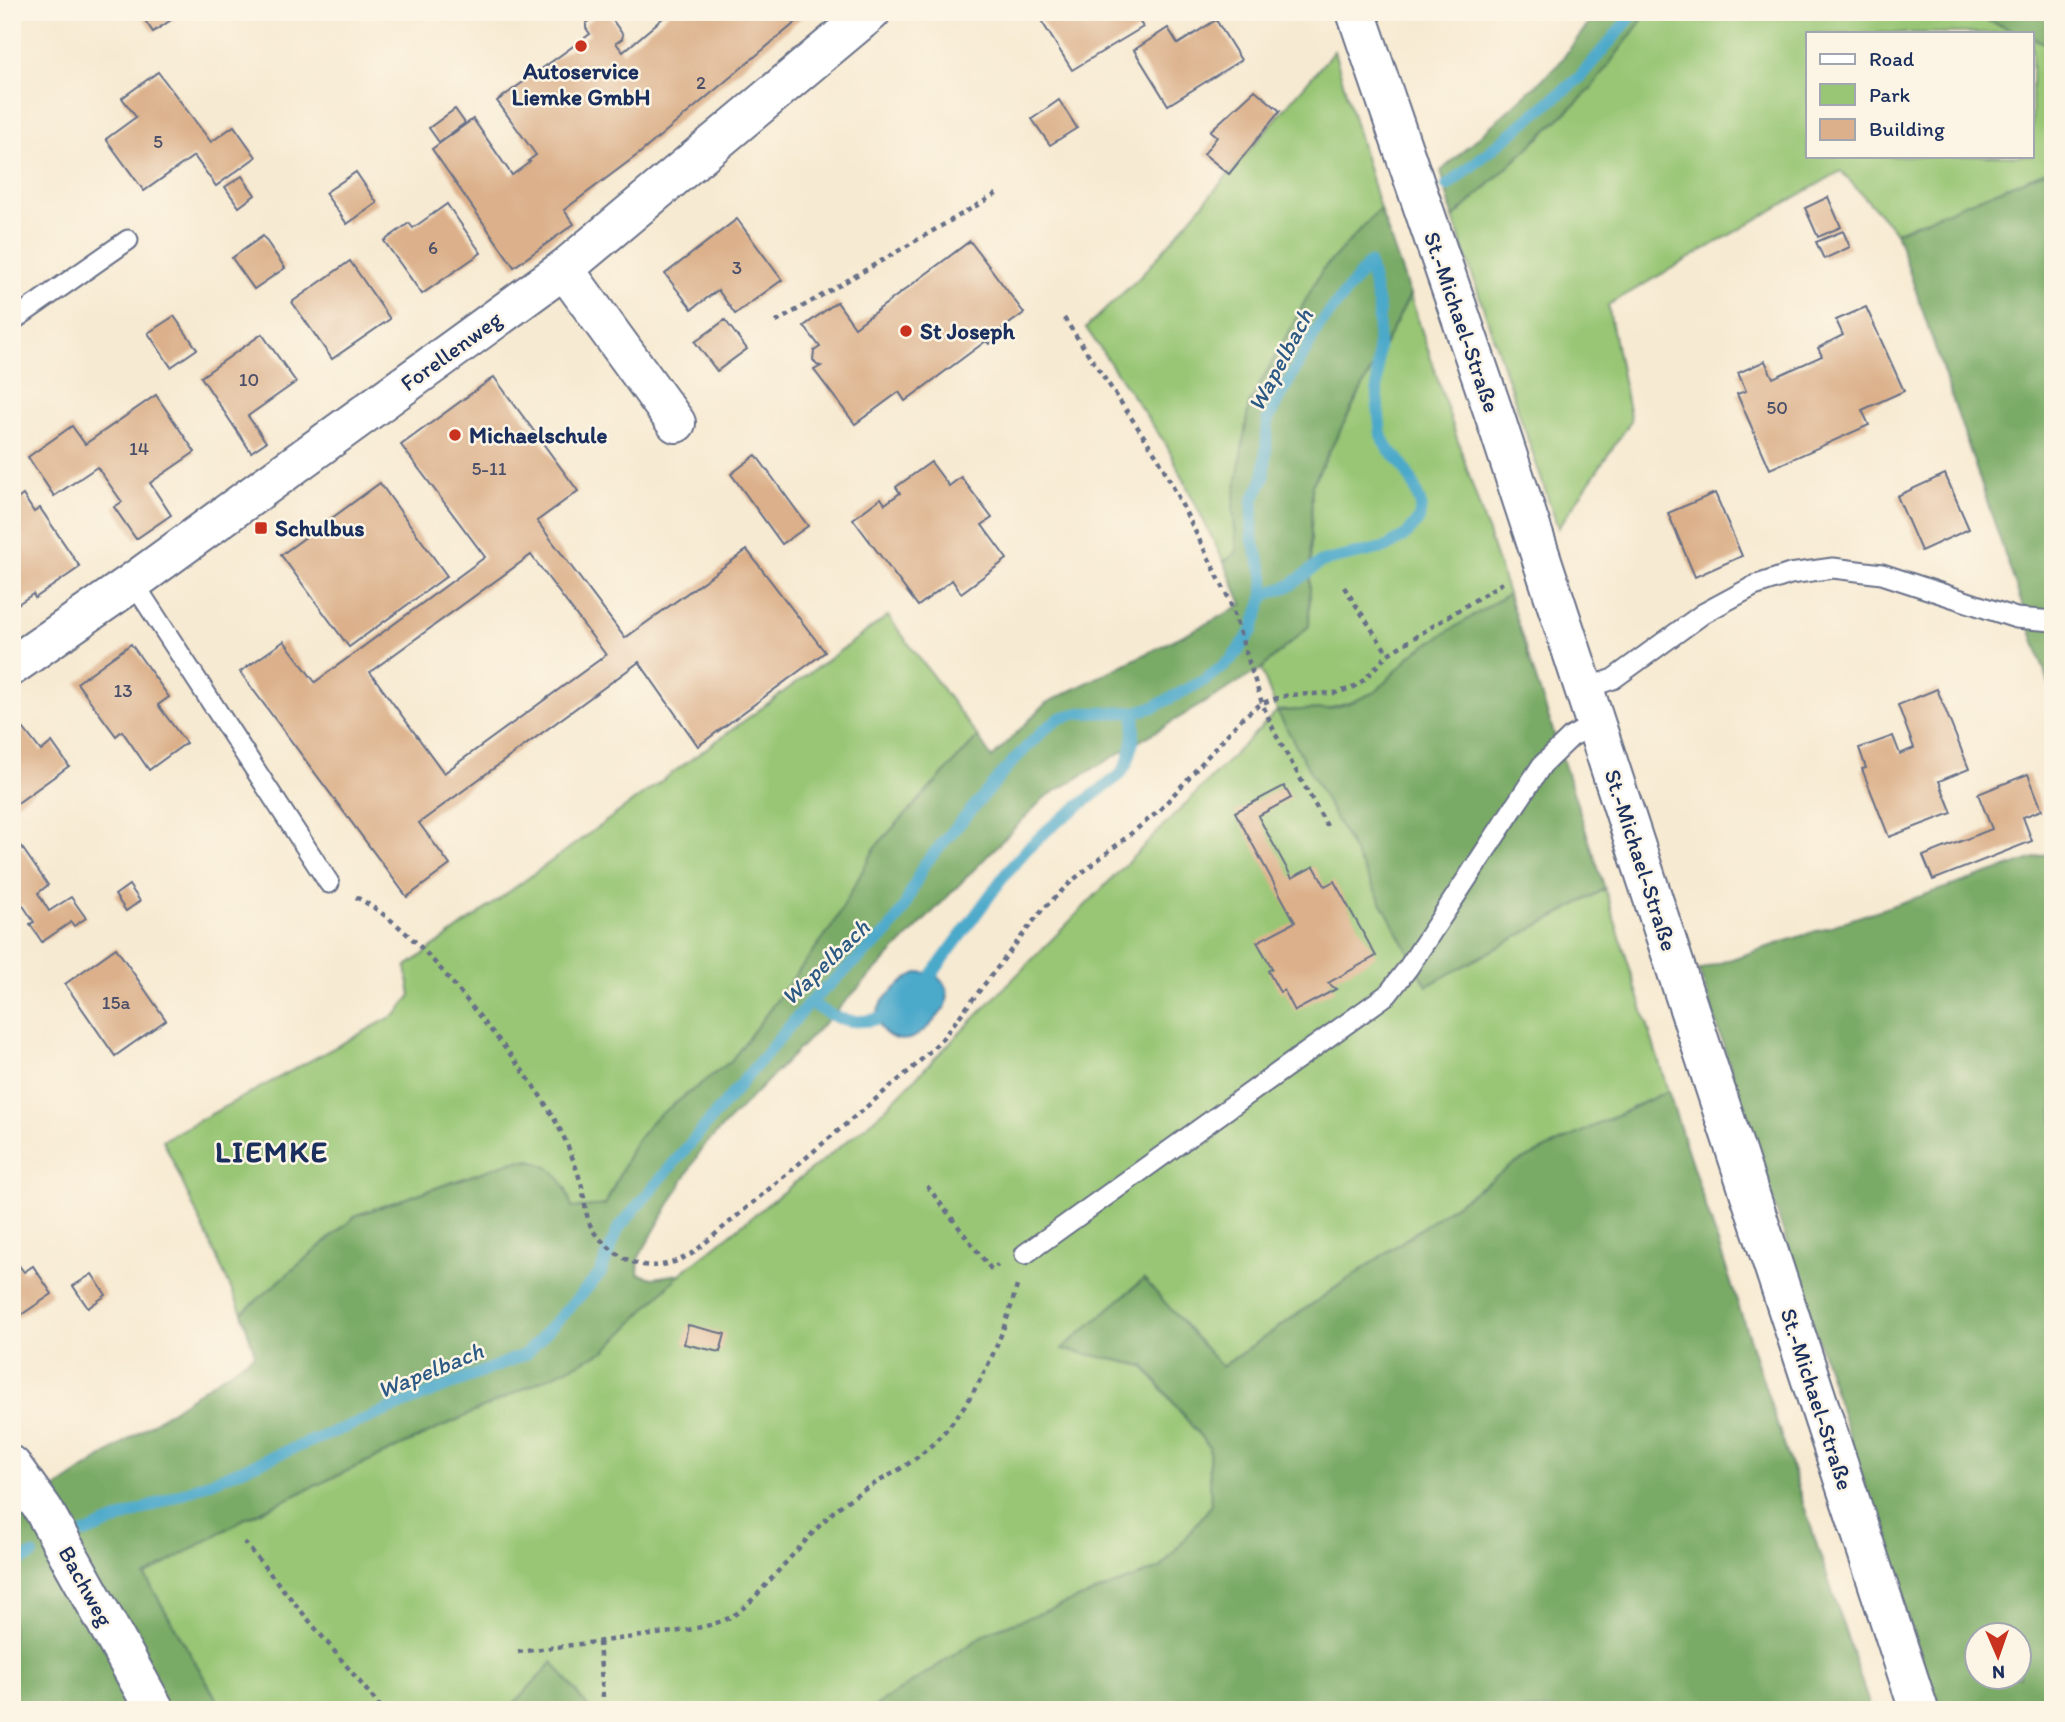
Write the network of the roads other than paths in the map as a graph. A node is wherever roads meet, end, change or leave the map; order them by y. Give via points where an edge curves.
1 (871, 12) edge
2 (1356, 12) edge
3 (128, 240) dead end
4 (564, 269) junction
5 (12, 321) edge
6 (676, 423) dead end
7 (133, 582) junction
8 (2053, 621) edge
9 (12, 666) edge
10 (1590, 706) junction
11 (329, 883) road end
12 (1025, 1254) road end
13 (12, 1466) edge
14 (155, 1710) edge
15 (1919, 1710) edge

1 - 4 street, Forellenweg
2 - 10 street, St.-Michael-Straße
3 - 5 lane
4 - 6 street
4 - 7 street, Forellenweg
7 - 9 street, Forellenweg
7 - 11 lane
8 - 10 lane via 2016,618 1882,574 1833,568 1790,574 1754,586 1704,613 1613,679
10 - 12 lane via 1570,737 1542,765 1388,994
10 - 15 street, St.-Michael-Straße
13 - 14 street, Bachweg via 43,1509

